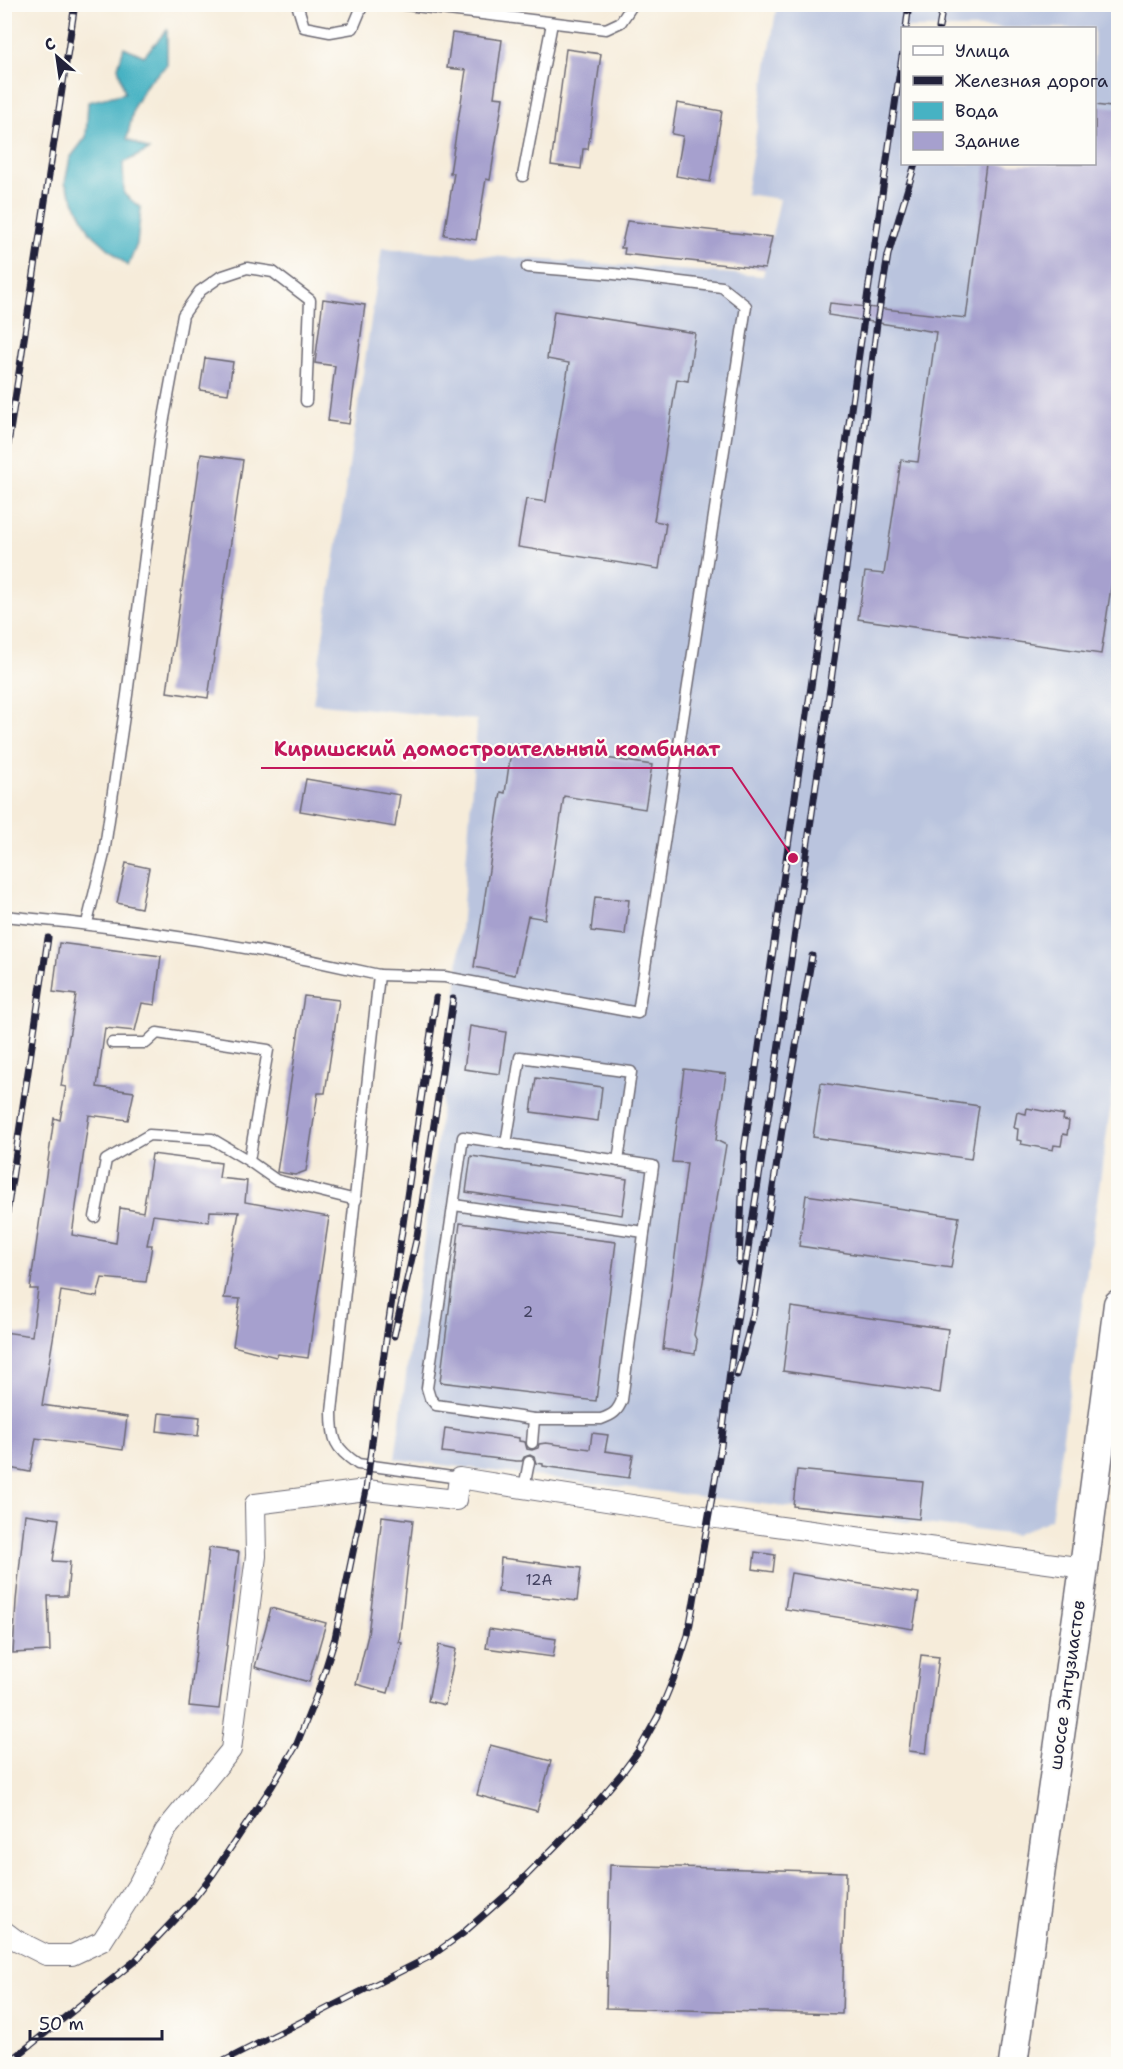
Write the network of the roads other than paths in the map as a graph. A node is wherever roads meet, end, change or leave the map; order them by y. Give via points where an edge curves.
1 (297, 4) edge
2 (363, 4) edge
3 (398, 4) edge
4 (633, 4) edge
5 (552, 23) junction
6 (522, 176) dead end
7 (527, 267) dead end
8 (306, 401) dead end
9 (4, 916) edge
10 (87, 923) junction
11 (379, 975) junction
12 (112, 1043) dead end
13 (506, 1144) junction
14 (249, 1161) junction
15 (618, 1161) junction
16 (356, 1200) junction
17 (454, 1205) junction
18 (95, 1217) dead end
19 (644, 1232) junction
20 (1119, 1304) edge
21 (534, 1419) junction
22 (532, 1443) dead end
23 (529, 1462) dead end
24 (459, 1478) junction
25 (524, 1488) junction
26 (1084, 1568) junction
27 (4, 1931) edge
28 (1013, 2064) edge

1 - 2 lane via 304,27 330,32 353,28
3 - 5 lane
4 - 5 lane via 621,22 606,29
5 - 6 lane
7 - 11 lane via 722,287 746,306 638,1013 445,977
8 - 10 lane via 310,300 273,272 247,268 220,277 200,291 183,315 160,440 104,854
9 - 10 lane
10 - 11 lane
11 - 16 lane
12 - 14 lane via 146,1043 157,1033 267,1050
13 - 15 lane
13 - 15 lane via 520,1057 631,1072
13 - 17 lane via 463,1137
14 - 16 lane via 276,1180
14 - 18 lane via 212,1139 149,1135 106,1160
15 - 19 lane via 653,1166
16 - 24 lane via 332,1434 337,1446 358,1464
17 - 19 lane
17 - 21 lane via 427,1388 430,1398 436,1405
19 - 21 lane via 619,1408 612,1416 601,1419
20 - 26 main road, шоссе Энтузиастов
21 - 22 lane
23 - 25 lane
24 - 25 street
24 - 27 street via 456,1500 366,1490 255,1504 256,1556 231,1749 165,1831 139,1883 102,1941 72,1955 46,1955
25 - 26 street
26 - 28 main road, шоссе Энтузиастов

